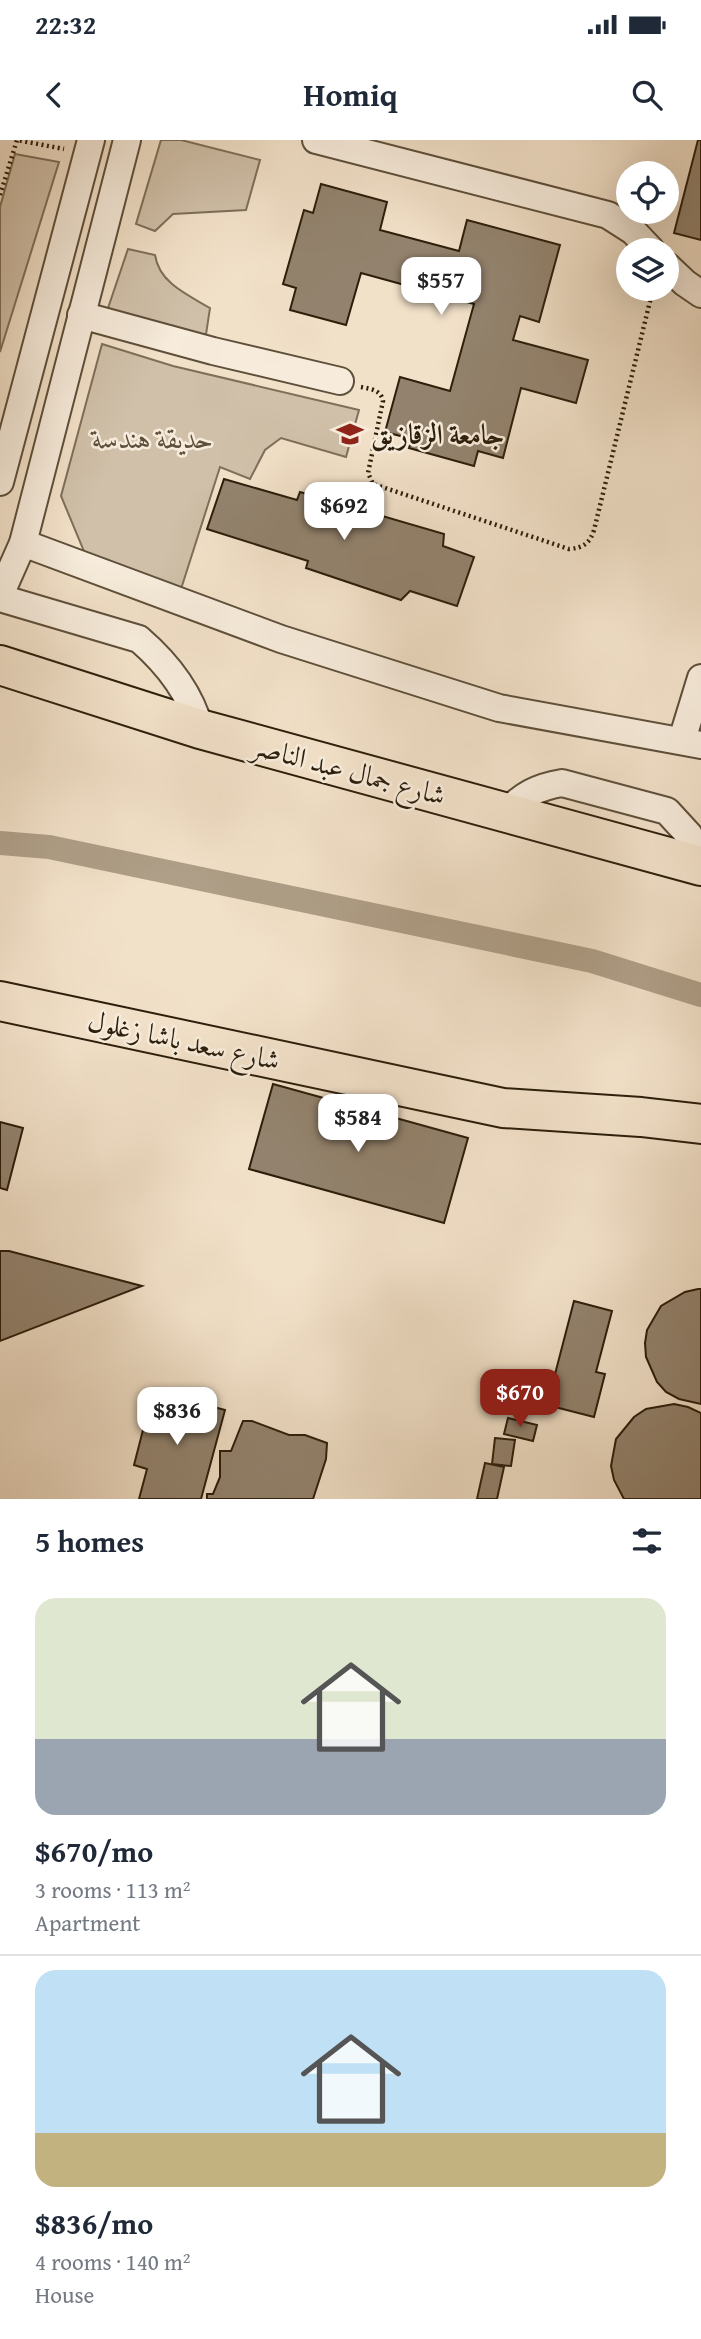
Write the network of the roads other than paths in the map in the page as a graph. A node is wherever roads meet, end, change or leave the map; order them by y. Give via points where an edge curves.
1 (127, 140) edge
2 (316, 140) edge
3 (81, 145) edge
4 (413, 152) edge
5 (640, 238) edge
6 (679, 277) edge
7 (701, 293) edge
8 (81, 315) junction
9 (340, 381) road end
10 (0, 482) edge
11 (23, 544) junction
12 (0, 597) edge
13 (0, 665) edge
14 (701, 678) edge
15 (0, 690) edge
16 (124, 705) junction
17 (200, 729) junction
18 (691, 743) edge
19 (701, 865) edge
20 (0, 1001) edge
21 (701, 1124) edge

1 - 8 lane
2 - 4 lane
3 - 10 lane
4 - 5 lane via 608,215
6 - 7 lane
8 - 9 lane
8 - 11 lane
11 - 12 lane
11 - 18 lane via 281,639 499,708
12 - 17 lane via 139,639 178,681
13 - 16 highway, شارع جمال عبد الناصر
14 - 18 lane
15 - 16 highway via 75,712 95,713
16 - 17 highway, شارع جمال عبد الناصر
17 - 19 highway, شارع جمال عبد الناصر
20 - 21 highway, شارع سعد باشا زغلول via 503,1108

